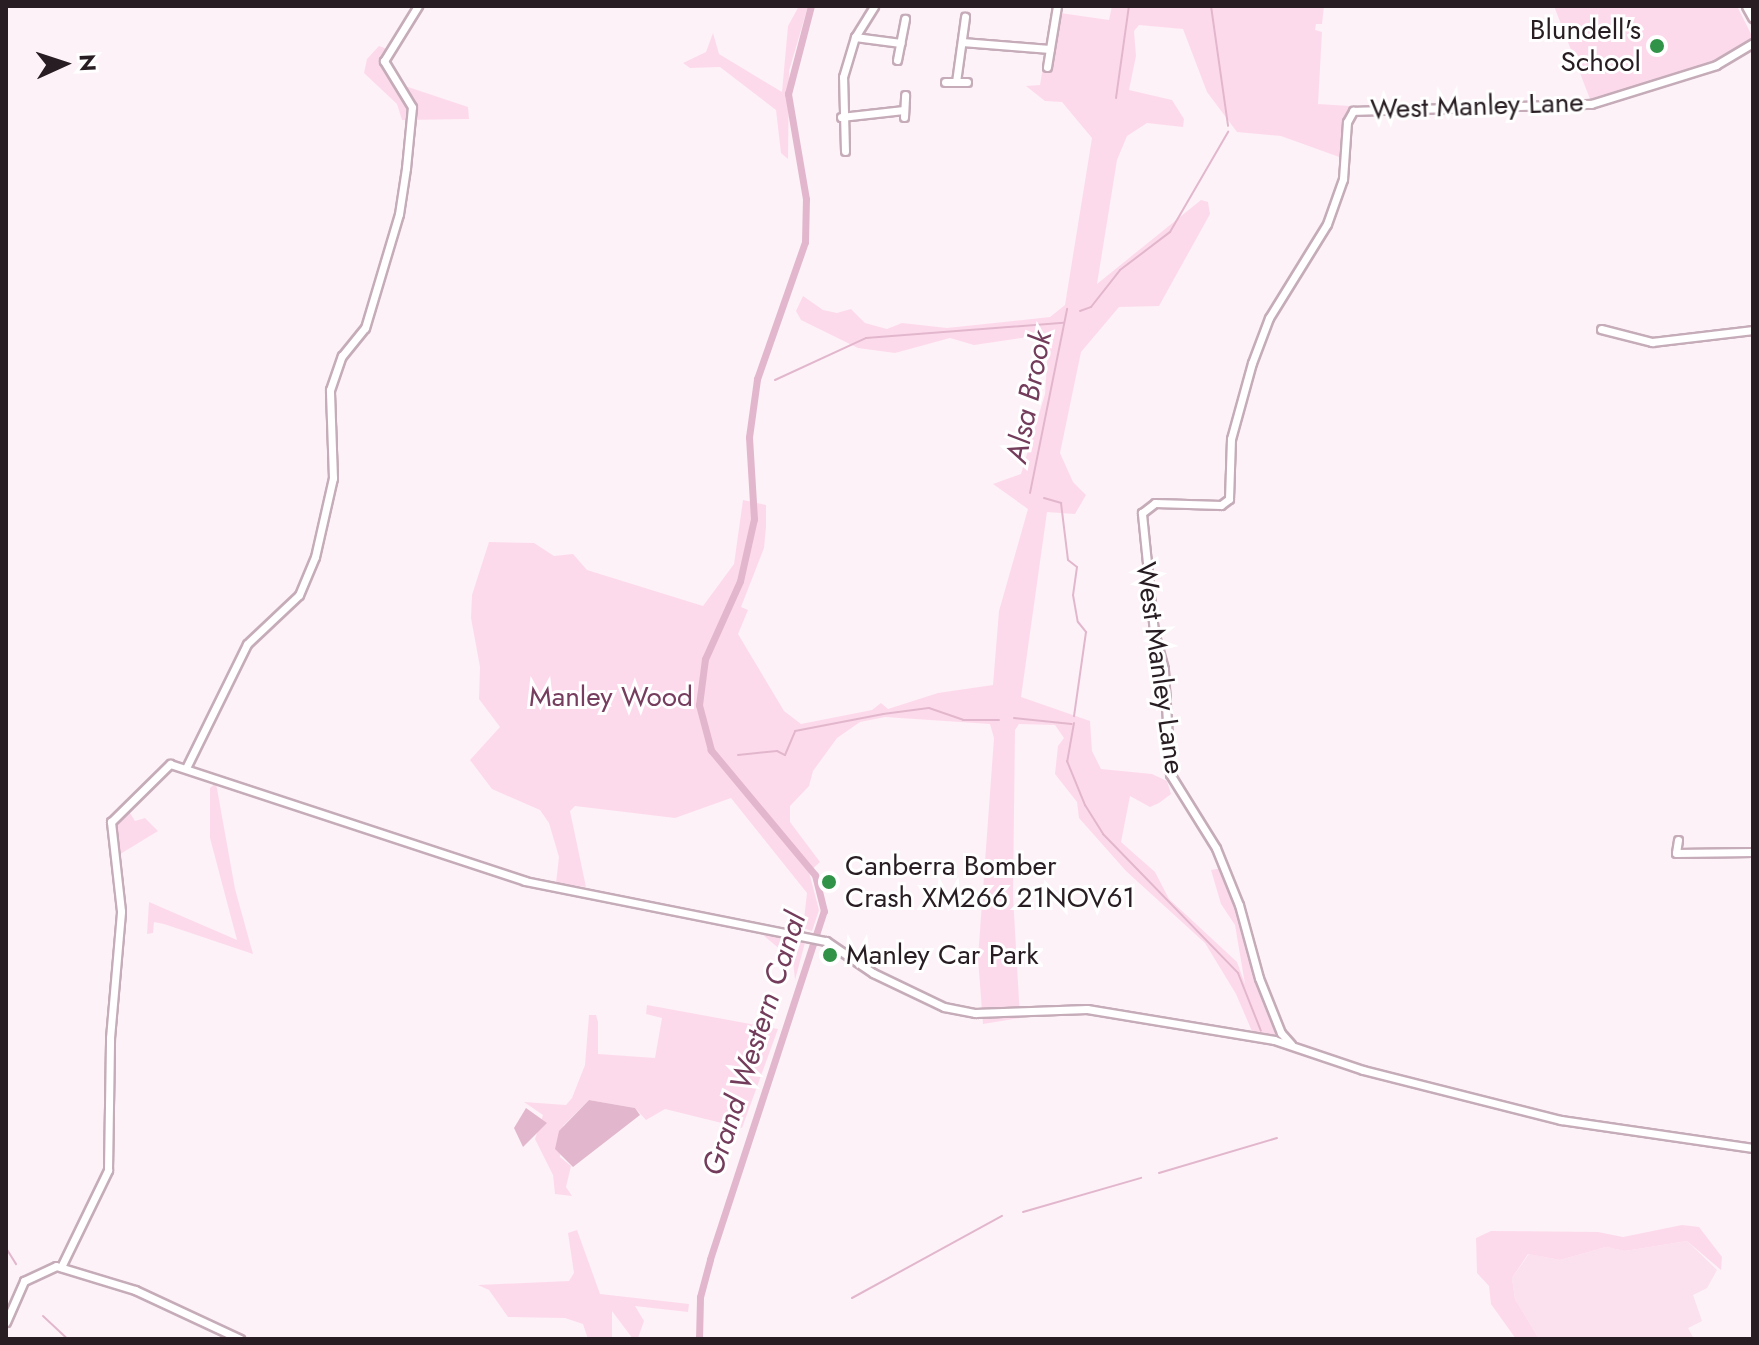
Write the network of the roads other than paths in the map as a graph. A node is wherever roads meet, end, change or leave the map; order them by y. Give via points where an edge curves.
1 (418, 6) edge
2 (874, 6) edge
3 (1057, 6) edge
4 (1747, 6) edge
5 (965, 17) dead end
6 (1753, 17) edge
7 (905, 19) dead end
8 (855, 37) junction
9 (962, 42) junction
10 (901, 43) junction
11 (1753, 43) edge
12 (1050, 49) junction
13 (897, 60) dead end
14 (1047, 67) dead end
15 (945, 82) dead end
16 (956, 82) junction
17 (967, 82) dead end
18 (905, 95) dead end
19 (841, 117) junction
20 (845, 151) dead end
21 (1601, 329) dead end
22 (1753, 330) edge
23 (186, 768) junction
24 (1678, 840) dead end
25 (1753, 852) edge
26 (1281, 1033) junction
27 (1274, 1040) junction
28 (1291, 1046) junction
29 (1753, 1148) edge
30 (61, 1267) junction
31 (6, 1322) edge
32 (240, 1339) edge

1 - 23 street via 411,25 384,61 412,107 405,172 396,225 365,328 342,356 330,390 331,495 315,557 299,595 247,644
2 - 8 street
3 - 12 street
4 - 6 street
5 - 9 street
7 - 10 street
8 - 10 street
8 - 19 street via 843,77
9 - 12 street
9 - 16 street
10 - 13 street
11 - 26 street, West Manley Lane via 1716,65 1591,104 1351,113 1343,179 1327,224 1269,318 1252,363 1231,439 1229,499 1221,505 1155,503 1142,513 1154,632 1164,669 1170,774 1216,848
12 - 14 street
15 - 16 street
16 - 17 street
18 - 19 street via 904,113
19 - 20 street
21 - 22 street via 1652,342
23 - 27 street via 525,881 826,941 907,992 944,1007 987,1013 1087,1009
23 - 30 street via 163,766 111,822 121,911 110,1038 108,1170
24 - 25 street via 1676,853
26 - 27 street
26 - 28 street, West Manley Lane
27 - 28 street
28 - 29 street via 1363,1070 1561,1120 1662,1139
30 - 31 street via 40,1270 24,1281
30 - 32 street via 135,1290

